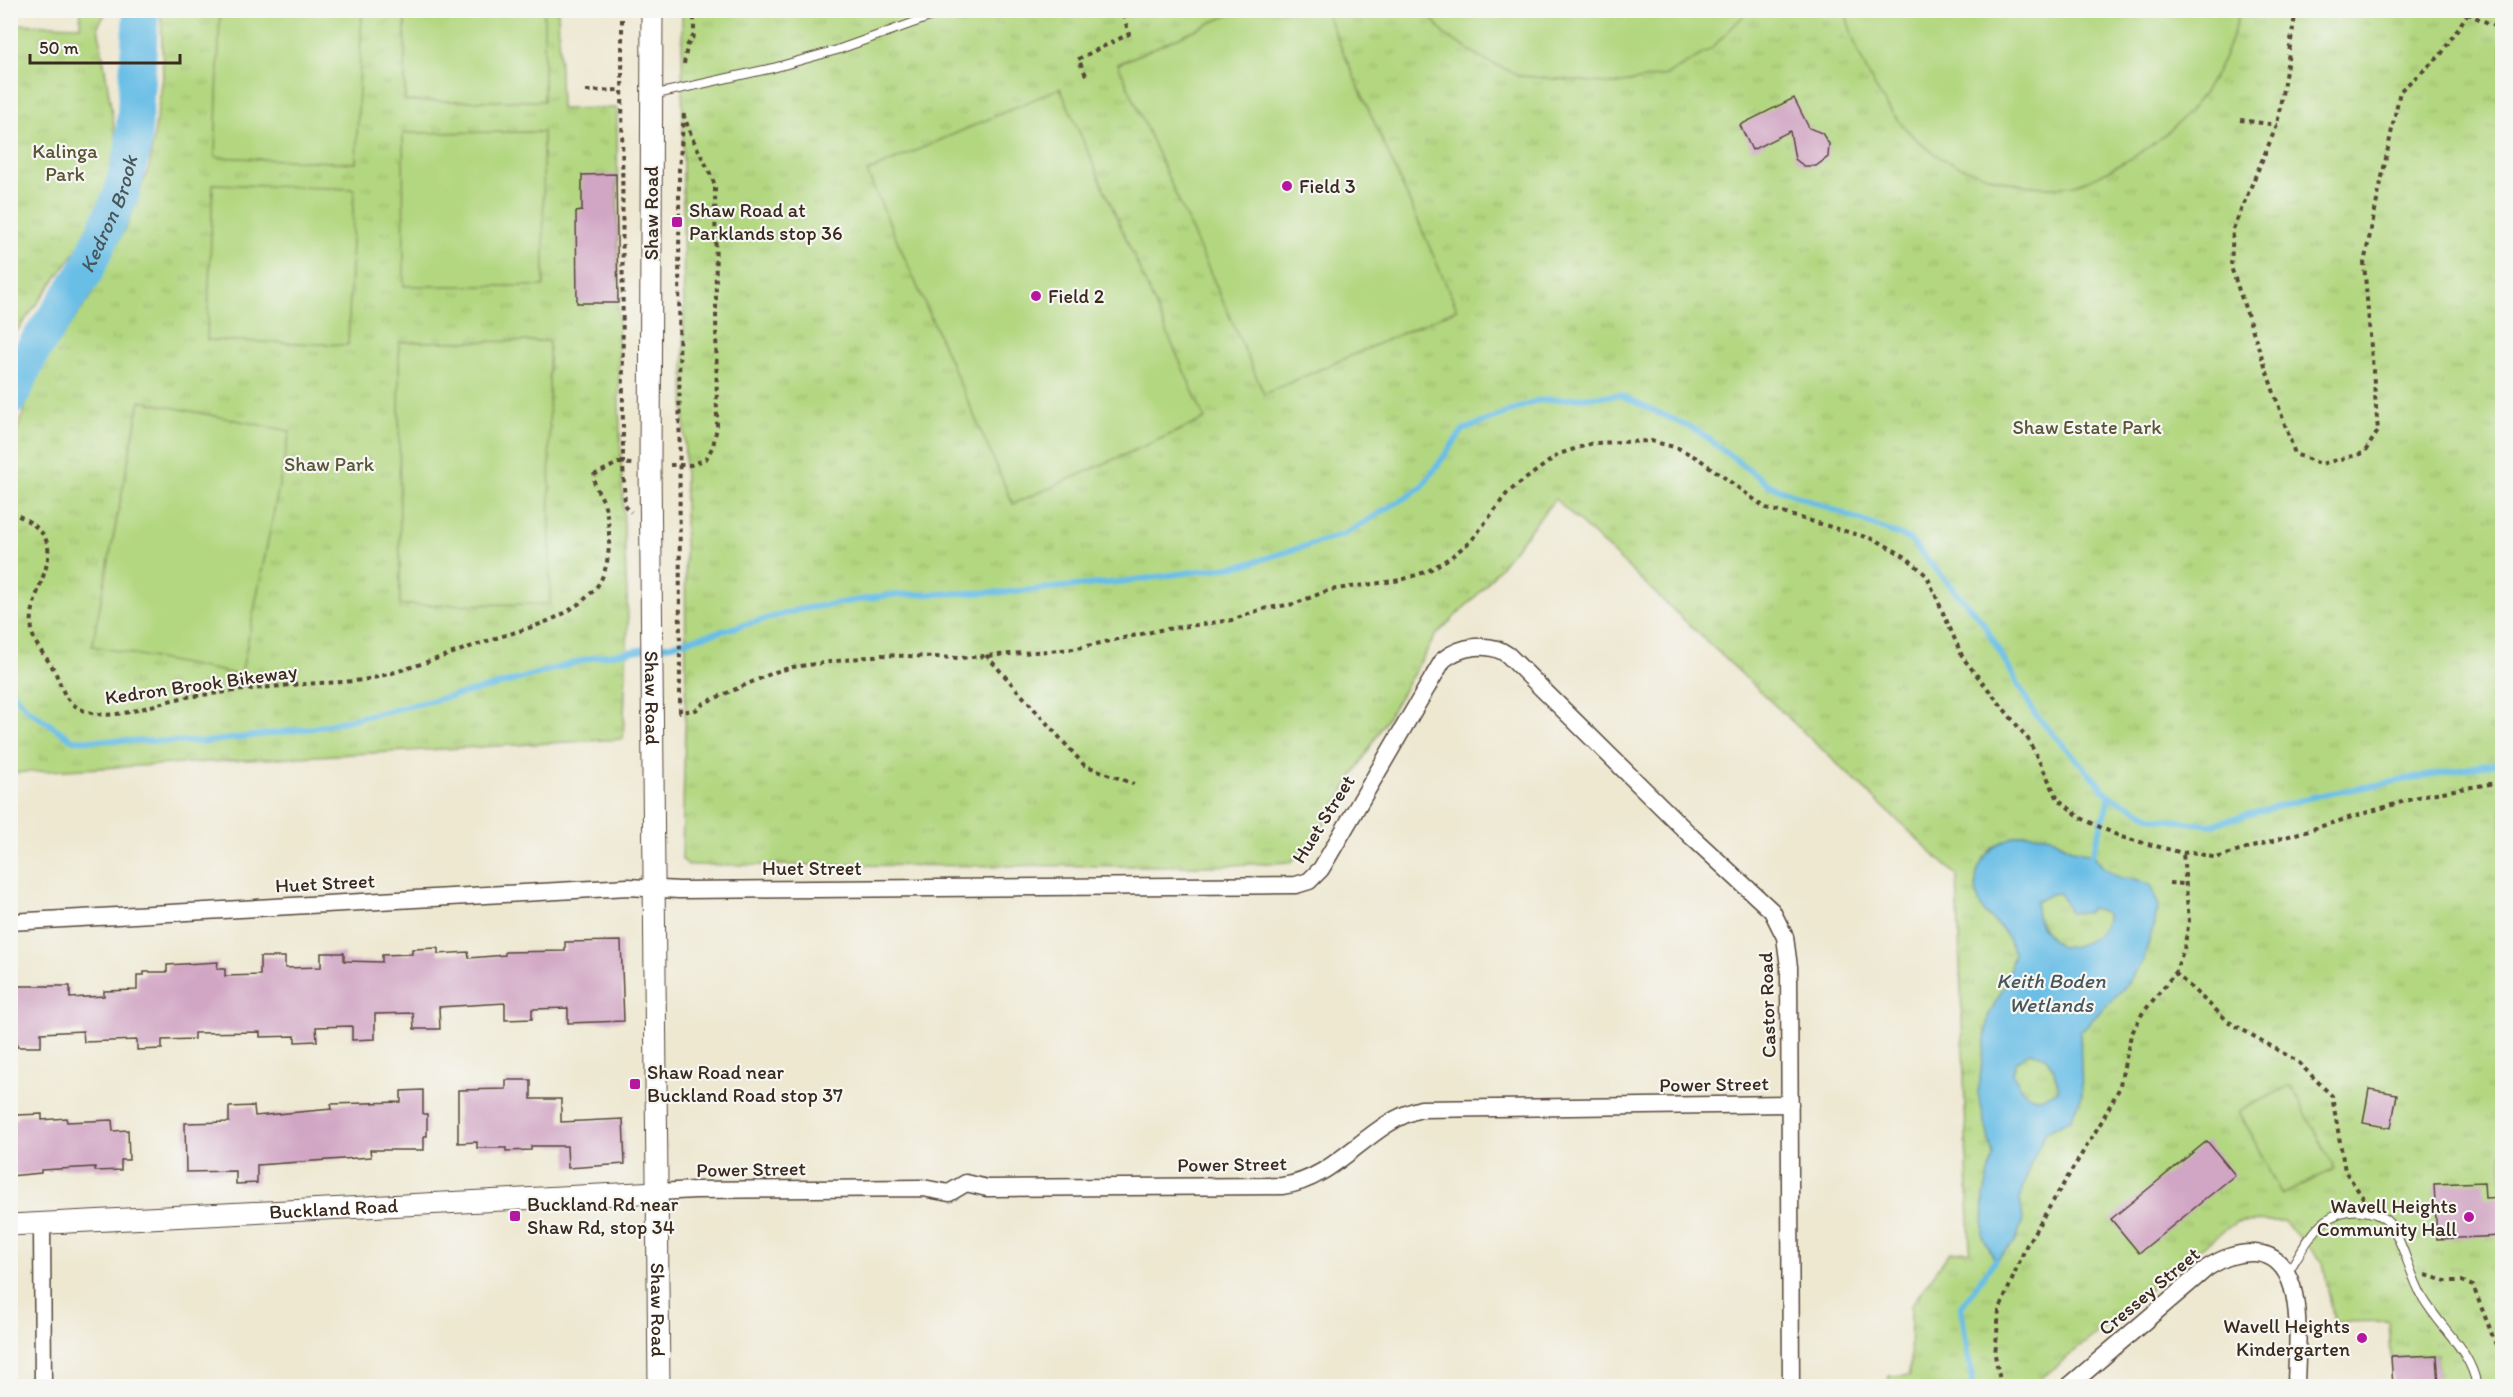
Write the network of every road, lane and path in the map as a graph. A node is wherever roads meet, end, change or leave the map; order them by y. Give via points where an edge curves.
1 (622, 10) edge
2 (651, 10) edge
3 (694, 10) edge
4 (949, 10) edge
5 (1122, 10) edge
6 (2296, 10) edge
7 (2459, 10) edge
8 (2470, 13) edge
9 (2502, 29) edge
10 (684, 64) dead end
11 (1086, 75) dead end
12 (622, 90) junction
13 (586, 91) dead end
14 (651, 95) junction
15 (2240, 120) dead end
16 (2277, 125) junction
17 (623, 463) junction
18 (633, 464) dead end
19 (668, 465) dead end
20 (679, 465) junction
21 (625, 506) dead end
22 (12, 513) edge
23 (1485, 646) joint
24 (986, 654) junction
25 (2502, 782) edge
26 (1134, 784) dead end
27 (2183, 854) junction
28 (2169, 883) dead end
29 (2184, 884) junction
30 (654, 888) junction
31 (10, 922) edge
32 (2175, 973) junction
33 (1790, 1104) junction
34 (658, 1192) junction
35 (2370, 1212) junction
36 (42, 1223) junction
37 (10, 1225) edge
38 (2288, 1272) junction
39 (2413, 1276) junction
40 (2502, 1360) edge
41 (43, 1386) edge
42 (659, 1386) edge
43 (1791, 1386) edge
44 (2001, 1386) edge
45 (2069, 1386) edge
46 (2296, 1386) edge
47 (2477, 1386) edge

1 - 12 path
2 - 14 street, Shaw Road
3 - 10 path via 694,35 687,46
4 - 14 lane via 773,68
5 - 11 path via 1129,34 1078,59
6 - 16 path
7 - 8 path
8 - 9 path
8 - 16 path via 2440,56 2400,91 2364,263 2378,431 2364,453 2321,464 2295,454 2231,267 2233,230
12 - 13 path
12 - 17 path
14 - 30 street, Shaw Road
15 - 16 path
17 - 18 path
17 - 21 path
17 - 22 path, Kedron Brook Bikeway via 605,467 594,475 593,485 604,502 609,530 604,576 564,616 375,678 257,687 101,715 64,698 53,668 32,632 34,611 51,554 41,532
19 - 20 path
20 - 20 path via 679,169 684,114 689,134 708,165 715,186 717,427 706,459
20 - 24 path via 680,712 696,710 704,703 792,667 882,655 960,658
23 - 30 street, Huet Street via 1443,660 1326,861 1315,876 1303,883 1181,888
23 - 33 street, Castor Road via 1496,647 1508,655 1779,920 1788,959
24 - 26 path via 1084,765
24 - 27 path via 1073,649 1160,630 1232,620 1262,609 1294,604 1329,590 1401,580 1428,571 1451,557 1472,540 1508,492 1559,454 1593,443 1651,441 1699,459 1766,508 1876,540 1906,557 1928,576 1963,658 2028,739 2058,799 2081,818 2121,837
25 - 27 path via 2425,795 2216,858 2192,852
27 - 29 path
28 - 29 path
29 - 32 path via 2189,921
30 - 31 street, Huet Street
30 - 34 street, Shaw Road
32 - 35 path via 2229,1022 2297,1061 2331,1096 2344,1171
32 - 44 path via 2142,1014 2131,1035 2118,1089 2027,1244 1999,1311 1995,1355
33 - 34 street, Power Street via 1421,1108 1400,1117 1308,1180 1282,1186 987,1188 966,1183 949,1193 923,1188
33 - 43 street, Castor Road
34 - 36 street, Buckland Road
34 - 42 street, Shaw Road
35 - 38 lane via 2338,1214 2321,1225 2306,1240
35 - 39 lane via 2384,1218 2394,1230
36 - 37 street, Buckland Road
36 - 41 street
38 - 45 street, Cressey Street via 2273,1257 2262,1254 2246,1253 2219,1260
38 - 46 street via 2295,1296
39 - 40 path via 2430,1274 2473,1286
39 - 47 lane via 2432,1312 2462,1347

